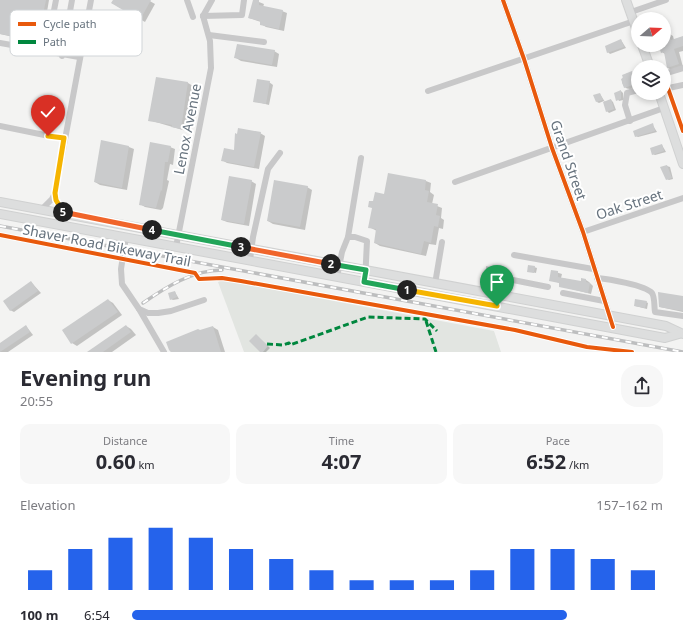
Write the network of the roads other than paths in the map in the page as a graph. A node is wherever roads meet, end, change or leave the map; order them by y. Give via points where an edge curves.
1 (56, 0) edge
2 (72, 0) edge
3 (90, 0) edge
4 (187, 0) edge
5 (212, 0) edge
6 (244, 0) edge
7 (503, 0) edge
8 (626, 0) edge
9 (666, 0) edge
10 (54, 10) edge
11 (70, 10) edge
12 (88, 10) edge
13 (631, 12) joint
14 (203, 16) junction
15 (193, 17) dead end
16 (631, 22) edge
17 (209, 35) junction
18 (264, 42) dead end
19 (0, 43) edge
20 (10, 45) edge
21 (62, 56) edge
22 (79, 58) joint
23 (524, 59) junction
24 (683, 68) edge
25 (671, 72) edge
26 (683, 85) edge
27 (671, 88) edge
28 (428, 91) dead end
29 (631, 92) edge
30 (661, 100) edge
31 (664, 108) junction
32 (630, 120) junction
33 (0, 126) edge
34 (64, 138) junction
35 (552, 148) junction
36 (280, 153) dead end
37 (361, 158) dead end
38 (683, 164) edge
39 (455, 182) dead end
40 (55, 193) junction
41 (683, 198) edge
42 (0, 202) edge
43 (42, 209) junction
44 (0, 214) edge
45 (65, 214) junction
46 (583, 232) junction
47 (179, 235) junction
48 (126, 237) junction
49 (348, 237) junction
50 (442, 242) dead end
51 (176, 247) junction
52 (252, 250) junction
53 (514, 254) dead end
54 (250, 260) junction
55 (340, 265) junction
56 (593, 269) junction
57 (366, 270) junction
58 (337, 277) junction
59 (597, 278) junction
60 (513, 280) dead end
61 (364, 282) junction
62 (435, 284) junction
63 (548, 287) dead end
64 (563, 293) dead end
65 (204, 300) dead end
66 (604, 301) junction
67 (139, 309) junction
68 (610, 316) junction
69 (683, 316) edge
70 (613, 327) junction
71 (681, 334) edge
72 (164, 352) edge

1 - 10 street
2 - 11 street
3 - 12 street
4 - 15 street
5 - 14 street
6 - 14 street via 242,15
7 - 23 street, Grand Street
8 - 13 main road
9 - 13 street
14 - 17 street, Lenox Avenue
16 - 23 street
17 - 18 street
17 - 47 street, Lenox Avenue via 211,68
19 - 20 street
21 - 22 street
22 - 34 street
23 - 28 street
23 - 35 street, Grand Street
24 - 25 street
26 - 27 street
29 - 32 street via 627,93 625,101
30 - 31 main road
31 - 32 street
31 - 38 main road
32 - 35 street
33 - 34 street
34 - 40 street
35 - 39 street
35 - 46 street, Grand Street
36 - 52 street via 268,169
37 - 49 street
40 - 43 street
40 - 45 street via 58,204
41 - 46 street, Oak Street
42 - 43 main road
43 - 45 main road
44 - 48 main road
45 - 47 main road
46 - 56 street, Grand Street
47 - 51 street, Lenox Avenue
47 - 52 main road
48 - 51 main road
48 - 67 street via 121,269 122,284
49 - 55 street
49 - 57 street via 367,241
50 - 62 street
51 - 54 main road
52 - 54 street
52 - 55 main road
53 - 56 street
54 - 58 main road
55 - 57 main road
55 - 58 street
56 - 59 street, Grand Street
57 - 61 street
57 - 62 main road
58 - 61 main road
59 - 66 street, Grand Street
59 - 69 street via 645,289 652,293 655,312
60 - 63 street
61 - 70 main road
62 - 68 main road
64 - 66 street
65 - 67 street via 158,313 148,313
66 - 68 street, Grand Street
67 - 72 street
68 - 70 street, Grand Street
68 - 71 main road via 666,326
70 - 71 main road via 665,338

